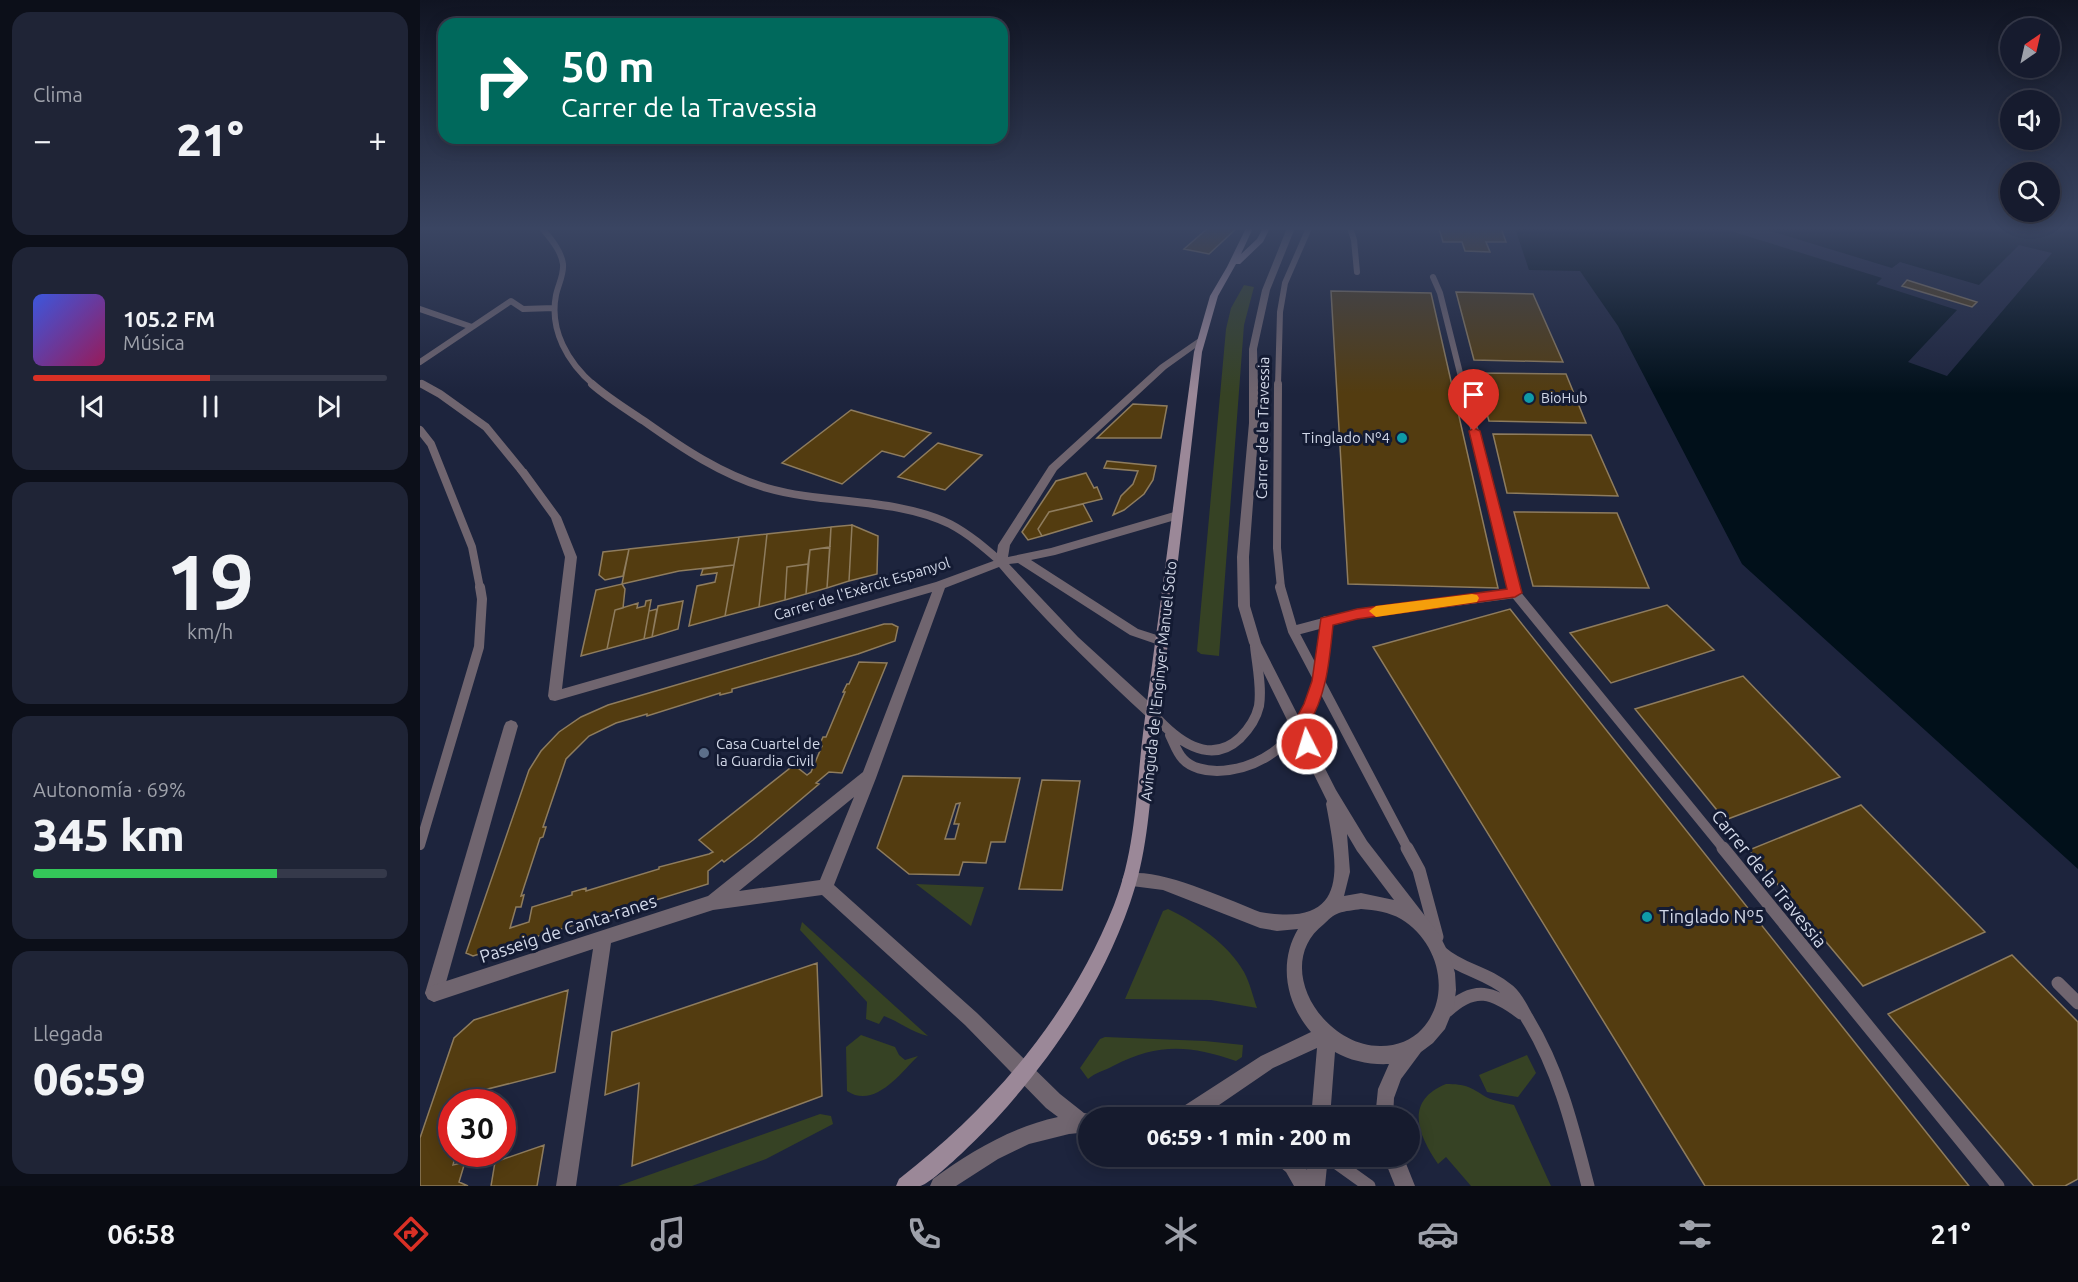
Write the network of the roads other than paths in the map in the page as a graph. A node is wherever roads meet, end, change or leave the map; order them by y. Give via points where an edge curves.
1 (560, 283) edge
2 (1221, 283) edge
3 (1269, 283) edge
4 (1285, 283) edge
5 (1437, 283) edge
6 (554, 308) junction
7 (420, 309) edge
8 (472, 327) junction
9 (1202, 339) junction
10 (420, 362) edge
11 (420, 383) edge
12 (420, 430) edge
13 (522, 471) joint
14 (1178, 514) junction
15 (1021, 559) junction
16 (1001, 562) junction
17 (939, 585) junction
18 (1515, 593) junction
19 (1326, 621) junction
20 (1293, 631) junction
21 (1162, 640) junction
22 (1255, 643) junction
23 (1319, 681) junction
24 (1153, 714) junction
25 (511, 726) dead end
26 (1299, 728) junction
27 (1170, 735) junction
28 (869, 777) junction
29 (1331, 794) junction
30 (420, 845) edge
31 (1130, 880) junction
32 (825, 887) junction
33 (713, 902) junction
34 (1326, 912) junction
35 (1425, 928) junction
36 (603, 938) junction
37 (1440, 950) junction
38 (2058, 983) dead end
39 (2078, 1003) edge
40 (1443, 1015) junction
41 (1533, 1029) junction
42 (1325, 1036) junction
43 (1418, 1045) junction
44 (1024, 1073) junction
45 (1200, 1107) edge
46 (1321, 1107) edge
47 (1383, 1107) edge
48 (1078, 1117) edge
49 (1078, 1123) edge
50 (1294, 1167) edge
51 (1317, 1167) edge
52 (1344, 1167) edge
53 (1397, 1167) edge
54 (566, 1186) edge
55 (906, 1186) edge
56 (940, 1186) edge
57 (1305, 1186) edge
58 (1315, 1186) edge
59 (1369, 1186) edge
60 (1405, 1186) edge
61 (1588, 1186) edge
62 (1998, 1186) edge

1 - 6 lane
2 - 9 main road, Avinguda de l'Enginyer Manuel Soto
3 - 22 street via 1253,349 1254,423 1243,557 1244,606
4 - 20 lane, Carrer de la Travessia via 1278,342 1277,551 1279,584
5 - 18 lane, Carrer de la Travessia
6 - 8 lane via 523,309 511,302
6 - 16 lane via 557,333 578,369 617,403 699,460 728,475 788,494 908,508 931,515 972,536
7 - 8 lane
8 - 10 lane
9 - 14 main road, Avinguda de l'Enginyer Manuel Soto
9 - 16 street via 1163,367 1053,468 1004,545
11 - 13 lane via 486,427
12 - 30 lane via 431,444 472,547 482,599 479,647
13 - 17 street, Carrer de l'Exèrcit Espanyol via 556,517 571,557 555,696
14 - 15 street, Carrer de l'Exèrcit Espanyol
14 - 21 main road, Avinguda de l'Enginyer Manuel Soto
15 - 16 street, Carrer de l'Exèrcit Espanyol
15 - 21 street via 1134,632
16 - 17 street, Carrer de l'Exèrcit Espanyol
16 - 24 street via 1053,621
17 - 28 street
18 - 19 lane
18 - 62 lane, Carrer de la Travessia
19 - 20 lane
19 - 23 lane
20 - 23 lane, Carrer de la Travessia
21 - 24 main road, Avinguda de l'Enginyer Manuel Soto
22 - 26 street
22 - 27 lane via 1259,703 1247,731 1232,743 1206,751
23 - 26 lane
23 - 37 lane, Carrer de la Travessia via 1419,870
24 - 27 lane
24 - 31 main road, Avinguda de l'Enginyer Manuel Soto via 1145,803
25 - 36 street, Passeig de Canta-ranes via 434,993
26 - 27 lane via 1281,748 1256,764 1229,771 1207,770 1188,763
26 - 29 street
28 - 32 street
28 - 33 street, Passeig de Canta-ranes
29 - 34 street via 1343,870 1336,900
29 - 35 street via 1362,846
31 - 34 street via 1163,883 1277,923 1296,922
31 - 44 main road, Avinguda de l'Enginyer Manuel Soto via 1095,964
32 - 33 street, Passeig de Canta-ranes
32 - 44 street via 971,1018
33 - 36 street, Passeig de Canta-ranes
34 - 35 street via 1361,901 1378,902
34 - 42 street via 1305,932 1295,955 1294,981 1303,1008
35 - 37 street
36 - 54 street
37 - 40 street via 1448,976
37 - 41 lane via 1450,960 1503,984
38 - 39 lane
40 - 41 lane via 1466,994 1480,994 1507,1002
40 - 43 street
41 - 61 lane via 1567,1105
42 - 43 street via 1364,1055 1400,1053
42 - 45 street via 1268,1062
42 - 46 street
43 - 47 street via 1394,1071
44 - 48 street
44 - 55 main road, Avinguda de l'Enginyer Manuel Soto via 998,1106
49 - 56 street via 1041,1130 1005,1146 967,1165
50 - 57 street
51 - 58 street
52 - 59 lane
53 - 60 street

